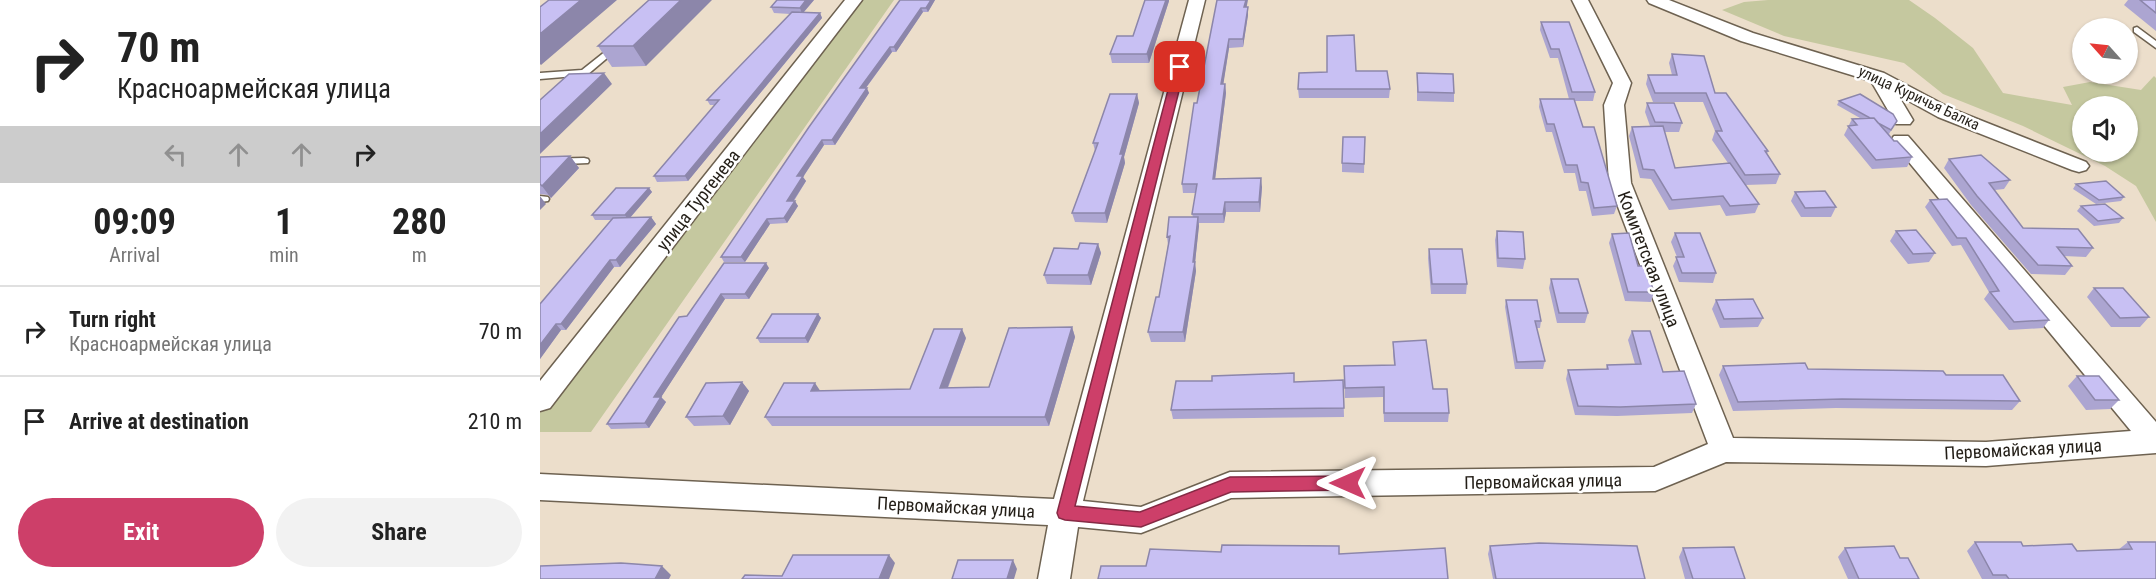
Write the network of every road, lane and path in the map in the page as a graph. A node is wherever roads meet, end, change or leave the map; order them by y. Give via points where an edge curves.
1 (854, 0) edge
2 (1197, 0) edge
3 (1580, 0) edge
4 (1655, 0) edge
5 (2138, 31) edge
6 (623, 39) edge
7 (2156, 45) edge
8 (540, 76) edge
9 (1878, 77) junction
10 (584, 161) dead end
11 (540, 162) edge
12 (2079, 166) dead end
13 (540, 400) edge
14 (2155, 440) edge
15 (1724, 450) junction
16 (540, 487) edge
17 (1065, 513) junction
18 (1054, 579) edge

1 - 13 street, улица Тургенева
2 - 17 street
3 - 15 street, Комитетская улица via 1622,83 1614,105 1620,183
4 - 9 street, улица Куричья Балка via 1747,37
5 - 7 lane
6 - 8 lane via 590,70 573,79
9 - 12 street, улица Куричья Балка via 1944,113
9 - 14 street, Первомайская улица via 1902,130
10 - 11 lane
14 - 15 street, Первомайская улица via 1986,454
15 - 17 street, Первомайская улица via 1655,479 1230,484 1141,520
16 - 17 street, Первомайская улица
17 - 18 street

